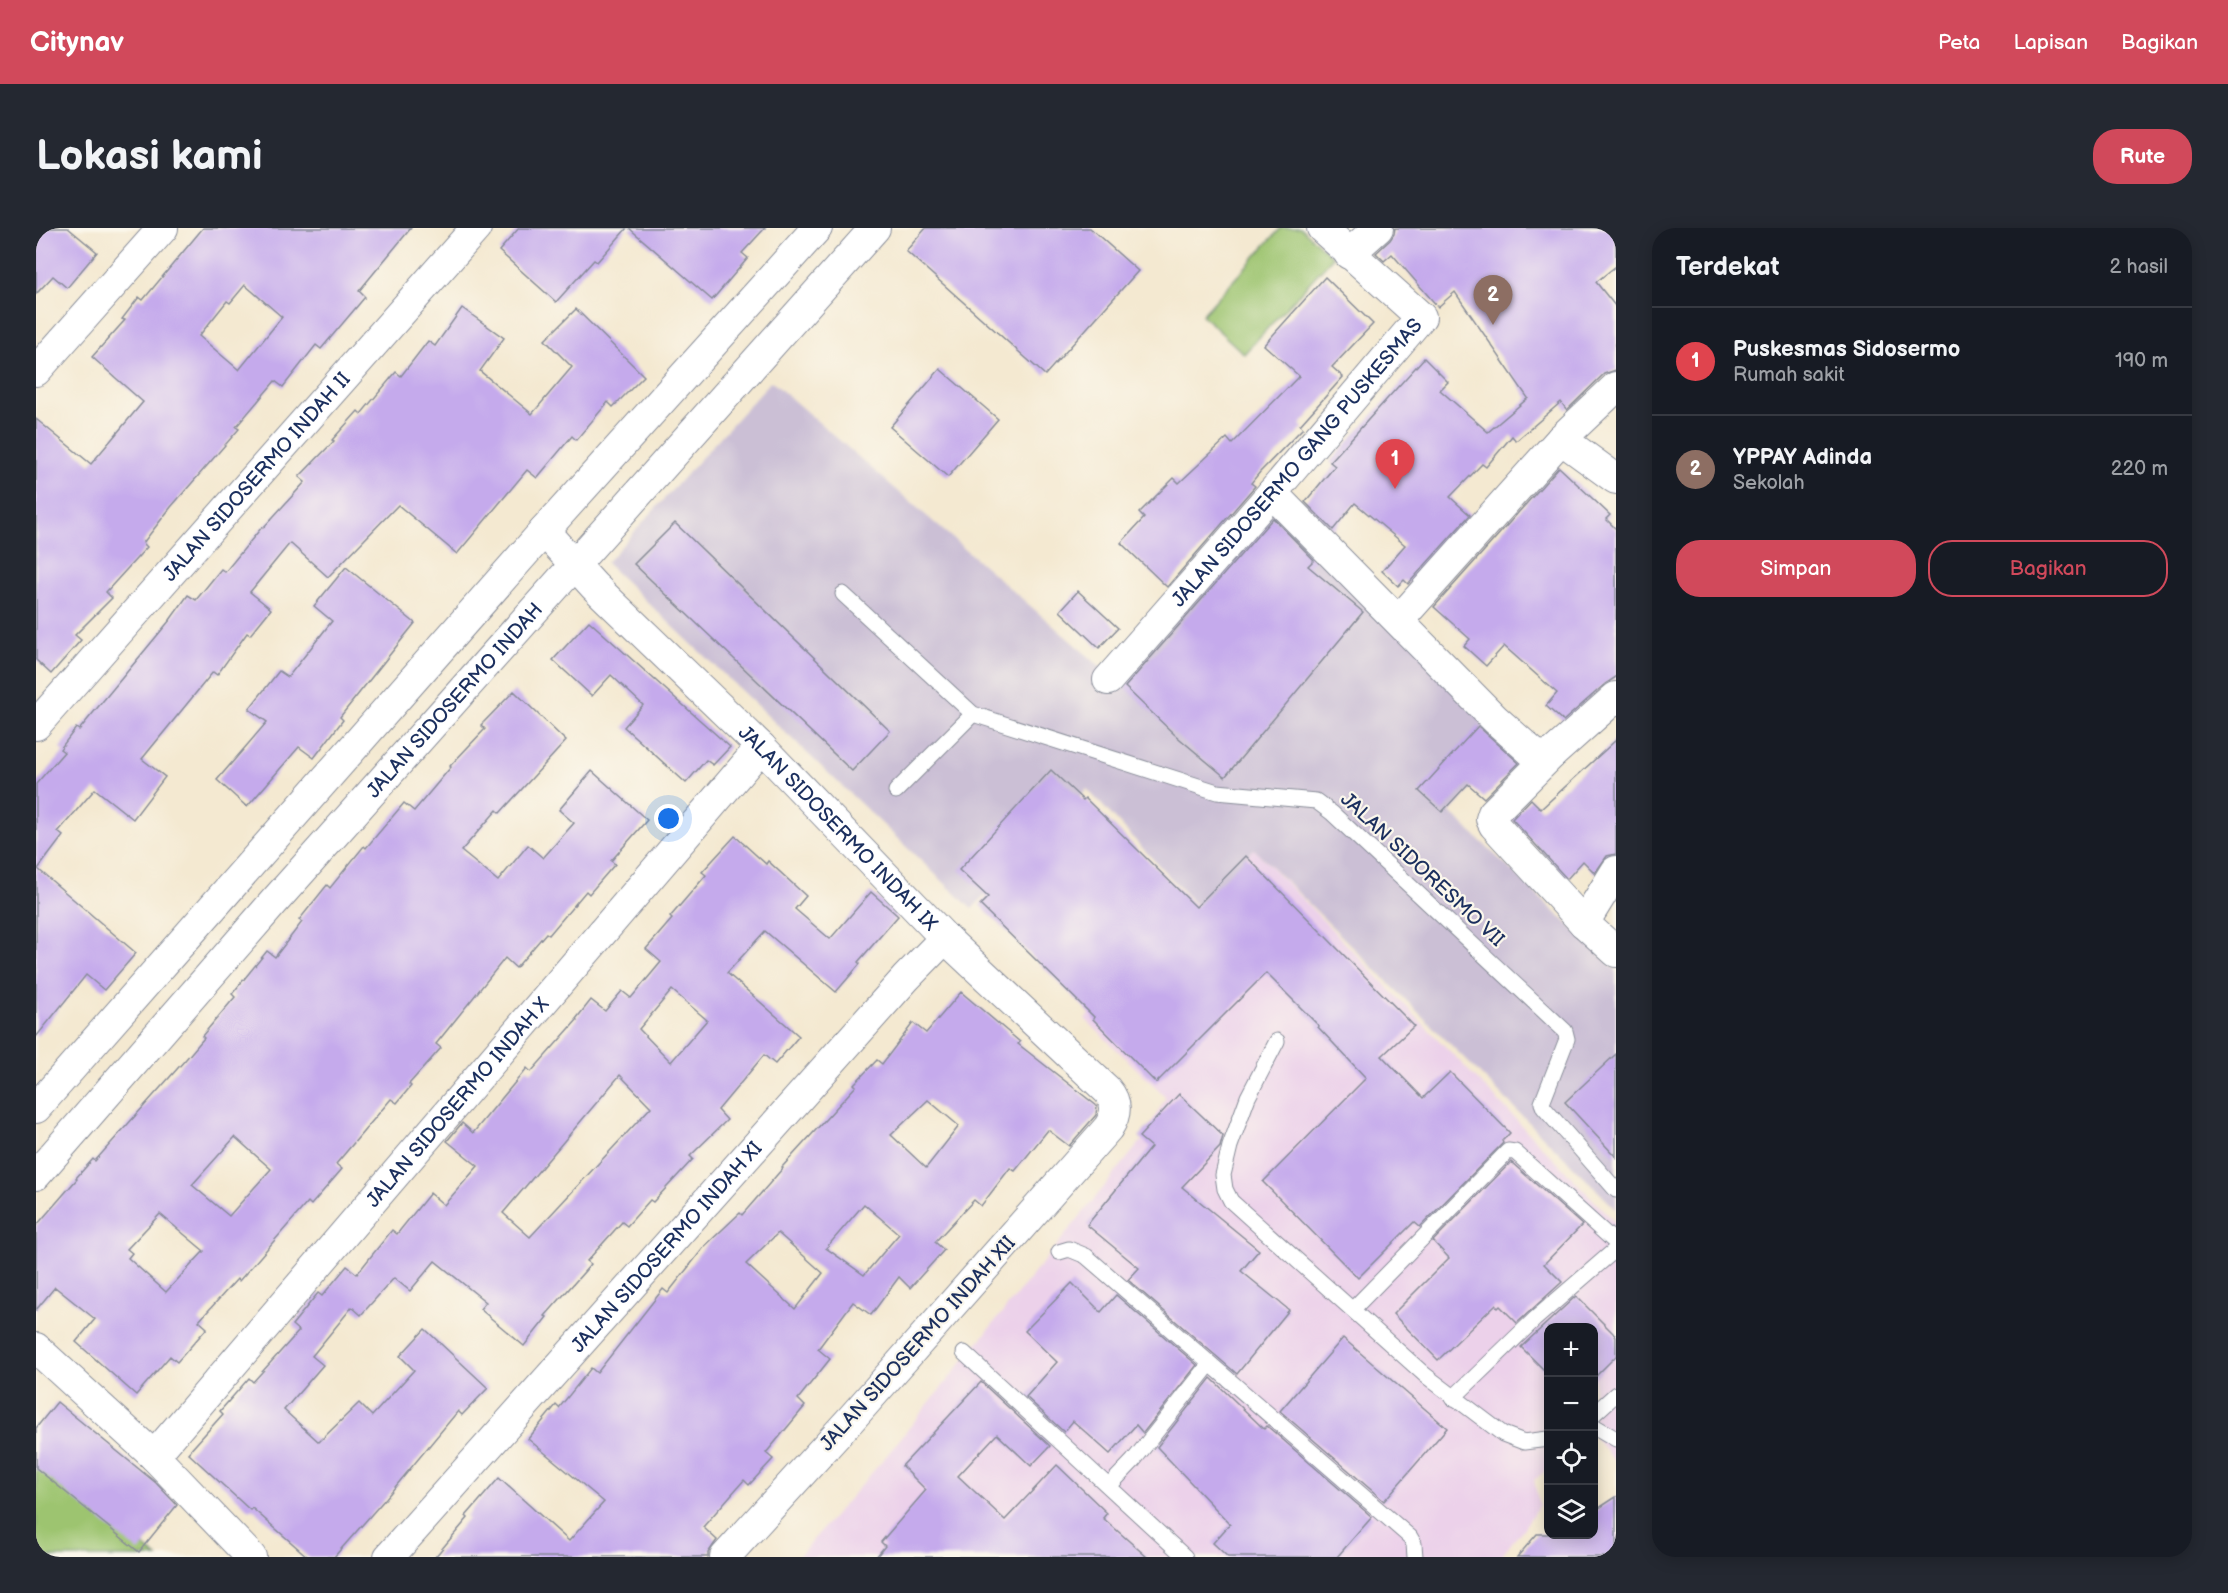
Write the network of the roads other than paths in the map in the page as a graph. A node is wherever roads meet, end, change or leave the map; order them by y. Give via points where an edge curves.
1 (163, 228) edge
2 (476, 228) edge
3 (817, 228) edge
4 (875, 228) edge
5 (1322, 228) edge
6 (1377, 228) edge
7 (1349, 254) junction
8 (36, 371) edge
9 (1616, 387) edge
10 (1561, 439) junction
11 (1616, 479) edge
12 (1272, 493) junction
13 (544, 531) junction
14 (574, 565) junction
15 (843, 594) dead end
16 (1399, 620) junction
17 (1108, 680) dead end
18 (1616, 697) edge
19 (973, 714) junction
20 (36, 725) edge
21 (761, 747) junction
22 (1552, 754) junction
23 (896, 791) dead end
24 (1616, 871) edge
25 (240, 876) junction
26 (273, 903) junction
27 (1584, 923) junction
28 (945, 938) junction
29 (1616, 952) edge
30 (1277, 1041) dead end
31 (36, 1108) edge
32 (1108, 1128) joint
33 (36, 1175) edge
34 (1616, 1190) edge
35 (1616, 1243) edge
36 (1616, 1249) edge
37 (1059, 1252) dead end
38 (1353, 1309) junction
39 (36, 1348) edge
40 (964, 1353) dead end
41 (1209, 1365) junction
42 (1616, 1394) edge
43 (1453, 1398) junction
44 (1598, 1410) edge
45 (1598, 1429) edge
46 (1616, 1439) edge
47 (1544, 1440) edge
48 (154, 1456) junction
49 (1109, 1486) junction
50 (251, 1557) edge
51 (389, 1557) edge
52 (725, 1557) edge
53 (1185, 1557) edge
54 (1415, 1557) edge

1 - 8 street
2 - 20 street, JALAN SIDOSERMO INDAH II
3 - 13 street
4 - 14 street, JALAN SIDOSERMO INDAH
5 - 7 street, JALAN SIDOSERMO GANG PUSKESMAS
6 - 7 street
7 - 12 street, JALAN SIDOSERMO GANG PUSKESMAS via 1421,318
9 - 10 street
10 - 11 street
10 - 16 street
12 - 16 street
12 - 17 street, JALAN SIDOSERMO GANG PUSKESMAS
13 - 14 street, JALAN SIDOSERMO INDAH IX
13 - 25 street
14 - 21 street, JALAN SIDOSERMO INDAH IX
14 - 26 street, JALAN SIDOSERMO INDAH
15 - 19 lane, JALAN SIDORESMO VII
16 - 22 street via 1532,752 1539,756
18 - 22 street
19 - 23 lane
19 - 34 lane, JALAN SIDORESMO VII via 1217,792 1316,801 1565,1031 1568,1040 1542,1103
21 - 28 street, JALAN SIDOSERMO INDAH IX
21 - 48 street, JALAN SIDOSERMO INDAH X
22 - 27 street via 1491,819
24 - 27 street
25 - 26 street
25 - 31 street
26 - 33 street, JALAN SIDOSERMO INDAH
27 - 29 street
28 - 32 street, JALAN SIDOSERMO INDAH IX via 1107,1090 1113,1097 1115,1112
28 - 51 street, JALAN SIDOSERMO INDAH XI
30 - 38 lane via 1248,1097 1230,1146 1222,1175 1225,1189 1231,1201
32 - 52 street, JALAN SIDOSERMO INDAH XII
35 - 38 lane via 1515,1152 1508,1151
36 - 43 lane
37 - 41 lane via 1069,1250 1086,1256
38 - 43 lane
39 - 48 street
40 - 49 lane
41 - 49 lane
41 - 54 lane via 1410,1537
42 - 44 lane
43 - 47 lane via 1514,1439
45 - 46 lane
48 - 50 street
49 - 53 lane

